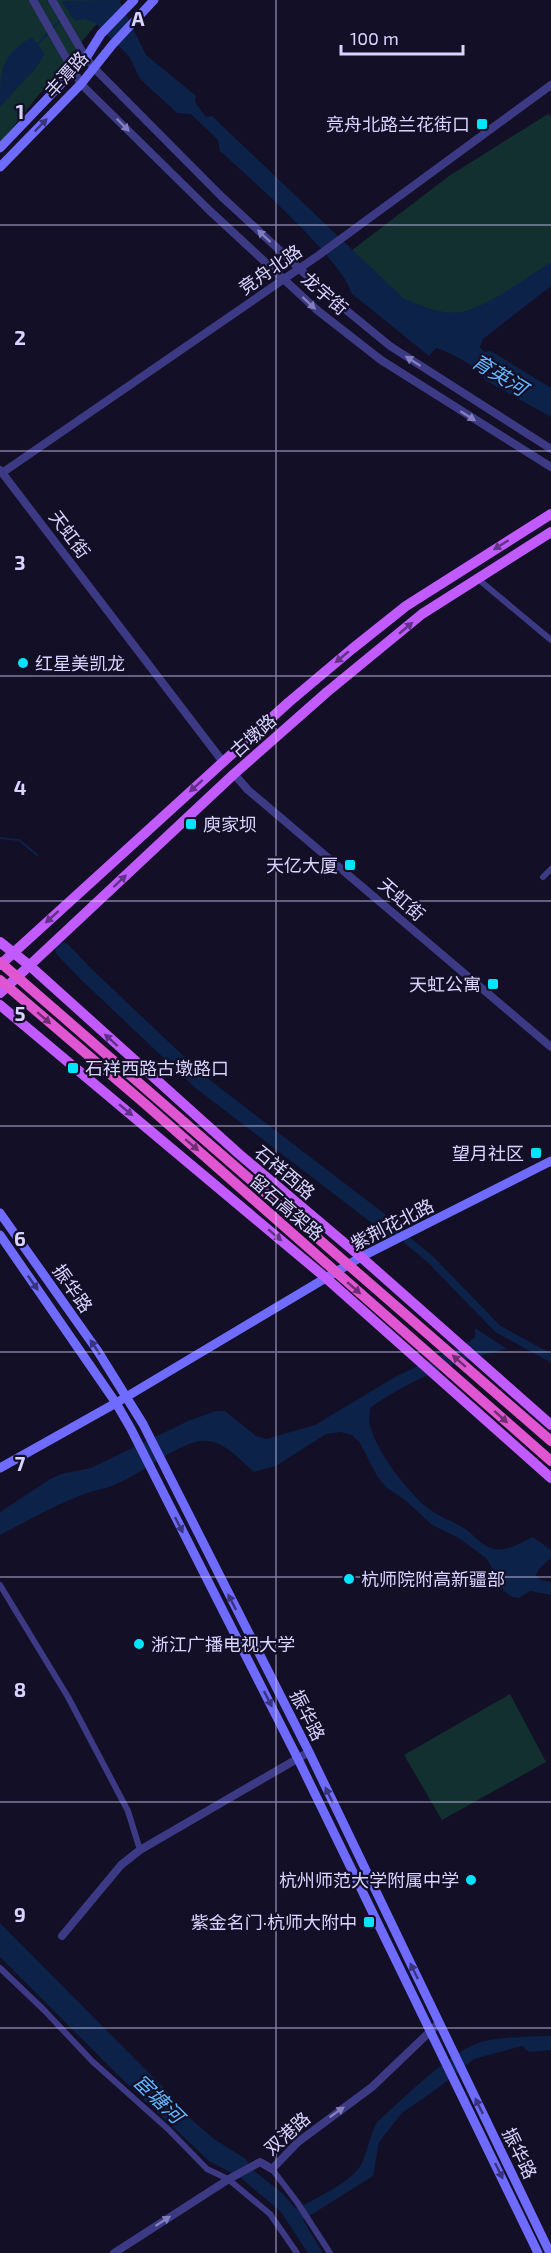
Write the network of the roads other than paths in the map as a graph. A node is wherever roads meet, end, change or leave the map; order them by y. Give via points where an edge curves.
1 (33, 0) edge
2 (134, 0) edge
3 (154, 0) edge
4 (53, 2) edge
5 (86, 58) junction
6 (95, 69) junction
7 (73, 70) junction
8 (81, 84) junction
9 (551, 85) edge
10 (0, 148) edge
11 (0, 167) edge
12 (299, 268) junction
13 (284, 279) junction
14 (551, 449) edge
15 (551, 467) edge
16 (1, 471) edge
17 (551, 514) edge
18 (551, 532) edge
19 (478, 579) junction
20 (551, 640) edge
21 (223, 762) junction
22 (234, 774) junction
23 (551, 869) edge
24 (543, 877) dead end
25 (0, 942) edge
26 (13, 953) junction
27 (0, 963) edge
28 (30, 966) junction
29 (0, 980) edge
30 (0, 993) edge
31 (0, 1005) edge
32 (551, 1047) edge
33 (551, 1161) edge
34 (0, 1213) edge
35 (0, 1234) edge
36 (361, 1257) junction
37 (326, 1278) junction
38 (127, 1396) junction
39 (116, 1403) junction
40 (551, 1425) edge
41 (551, 1441) edge
42 (551, 1461) edge
43 (0, 1468) edge
44 (551, 1478) edge
45 (0, 1585) edge
46 (309, 1752) junction
47 (298, 1759) junction
48 (140, 1850) junction
49 (62, 1936) dead end
50 (0, 1968) edge
51 (439, 2023) junction
52 (431, 2031) junction
53 (460, 2078) junction
54 (272, 2169) junction
55 (229, 2179) junction
56 (114, 2253) edge
57 (297, 2253) edge
58 (330, 2253) edge
59 (538, 2253) edge
60 (550, 2253) edge

1 - 7 street, 龙宇街
2 - 5 main road, 丰潭路 via 101,34
3 - 6 main road, 丰潭路
4 - 5 street, 龙宇街
5 - 6 street, 龙宇街
5 - 7 main road, 丰潭路
6 - 8 main road, 丰潭路
12 -> 6 street, 龙宇街
7 - 8 street, 龙宇街
7 - 10 main road, 丰潭路
11 -> 8 main road, 丰潭路
8 -> 13 street, 龙宇街
9 - 12 street, 竞舟北路
12 - 13 street, 竞舟北路
14 -> 12 street, 龙宇街 via 390,346
13 -> 15 street, 龙宇街 via 381,360
13 - 16 street, 竞舟北路
16 - 21 street, 天虹街
17 -> 21 main road, 古墩路 via 406,606
18 - 19 main road, 古墩路
19 - 20 street
22 -> 19 main road, 古墩路 via 422,614
21 -> 26 main road, 古墩路
28 -> 22 main road, 古墩路
22 - 32 street, 天虹街
23 - 24 street
25 - 26 main road, 石祥西路
26 - 27 main road, 古墩路
26 - 28 main road, 石祥西路
41 -> 27 highway, 留石高架路, bridge
28 - 30 main road, 古墩路
36 -> 28 main road, 石祥西路 via 239,1154
29 -> 42 highway, 留石高架路, bridge
31 -> 37 main road
33 - 36 main road, 紫荆花北路
38 -> 34 main road, 振华路
35 -> 39 main road, 振华路
36 - 37 main road, 紫荆花北路
36 - 40 main road, 石祥西路
37 - 38 main road, 紫荆花北路
37 - 44 main road
38 - 39 main road, 紫荆花北路
46 -> 38 main road, 振华路
39 - 43 main road, 紫荆花北路
39 -> 47 main road, 振华路
45 - 48 street via 68,1697 128,1811
46 - 47 street
51 -> 46 main road, 振华路
47 - 48 street
47 - 52 main road, 振华路
48 - 49 street via 122,1864
50 - 55 street via 207,2169
51 - 52 street, 双港路
51 - 53 main road, 振华路
52 - 53 main road, 振华路 via 444,2058
54 -> 52 street, 双港路 via 298,2142 372,2087
53 -> 59 main road, 振华路
60 -> 53 main road, 振华路
54 - 55 street, 双港路 via 260,2162
54 - 58 street
56 -> 55 street, 双港路
55 - 57 street via 270,2214

